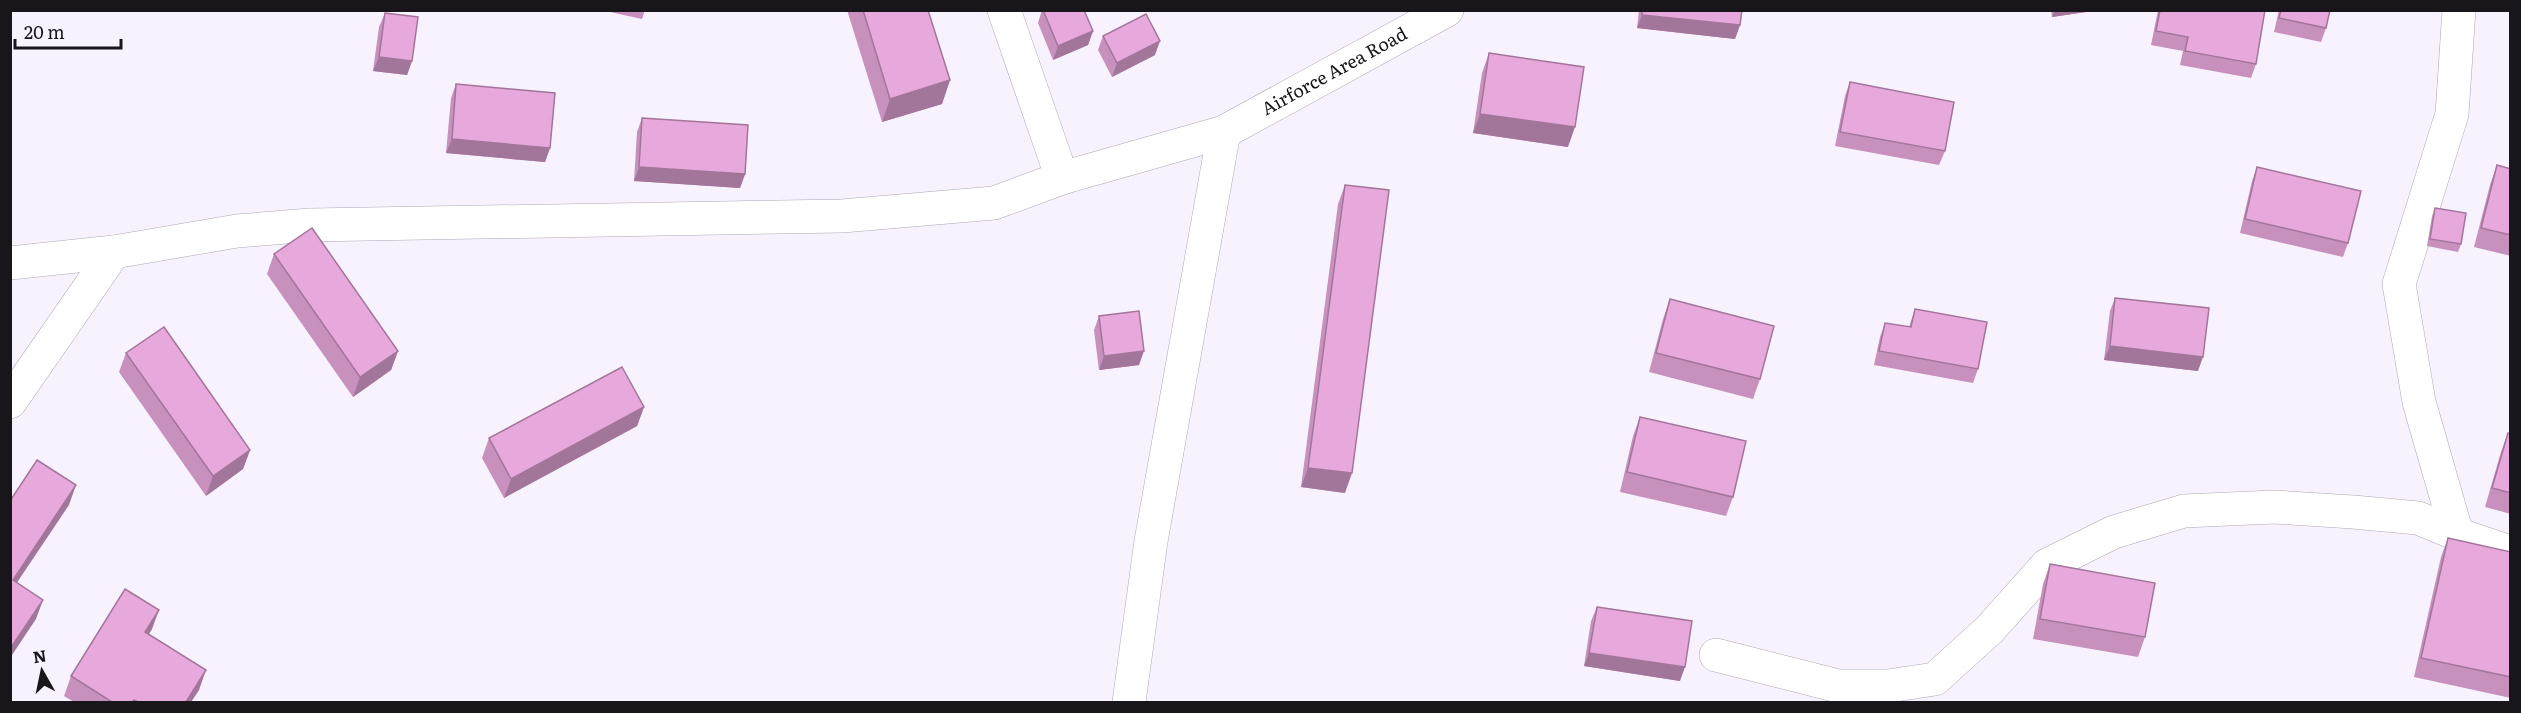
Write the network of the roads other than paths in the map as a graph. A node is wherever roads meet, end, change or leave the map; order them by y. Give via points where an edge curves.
1 (1004, 10) edge
2 (1447, 10) edge
3 (2459, 10) edge
4 (1224, 132) junction
5 (1062, 178) junction
6 (114, 252) junction
7 (10, 263) edge
8 (10, 402) edge
9 (2457, 534) junction
10 (2511, 552) edge
11 (1716, 655) dead end
12 (1129, 702) edge

1 - 5 street
2 - 4 street, Airforce Area Road
3 - 9 street via 2452,114 2399,284 2419,402
4 - 5 street, Airforce Area Road
4 - 12 street via 1151,541
5 - 6 street, Airforce Area Road via 994,203 842,216 310,225 237,231
6 - 7 street, Airforce Area Road
6 - 8 street
9 - 10 street
9 - 11 street via 2418,518 2364,513 2274,507 2184,511 2114,532 2047,565 1990,628 1935,679 1888,686 1838,686

